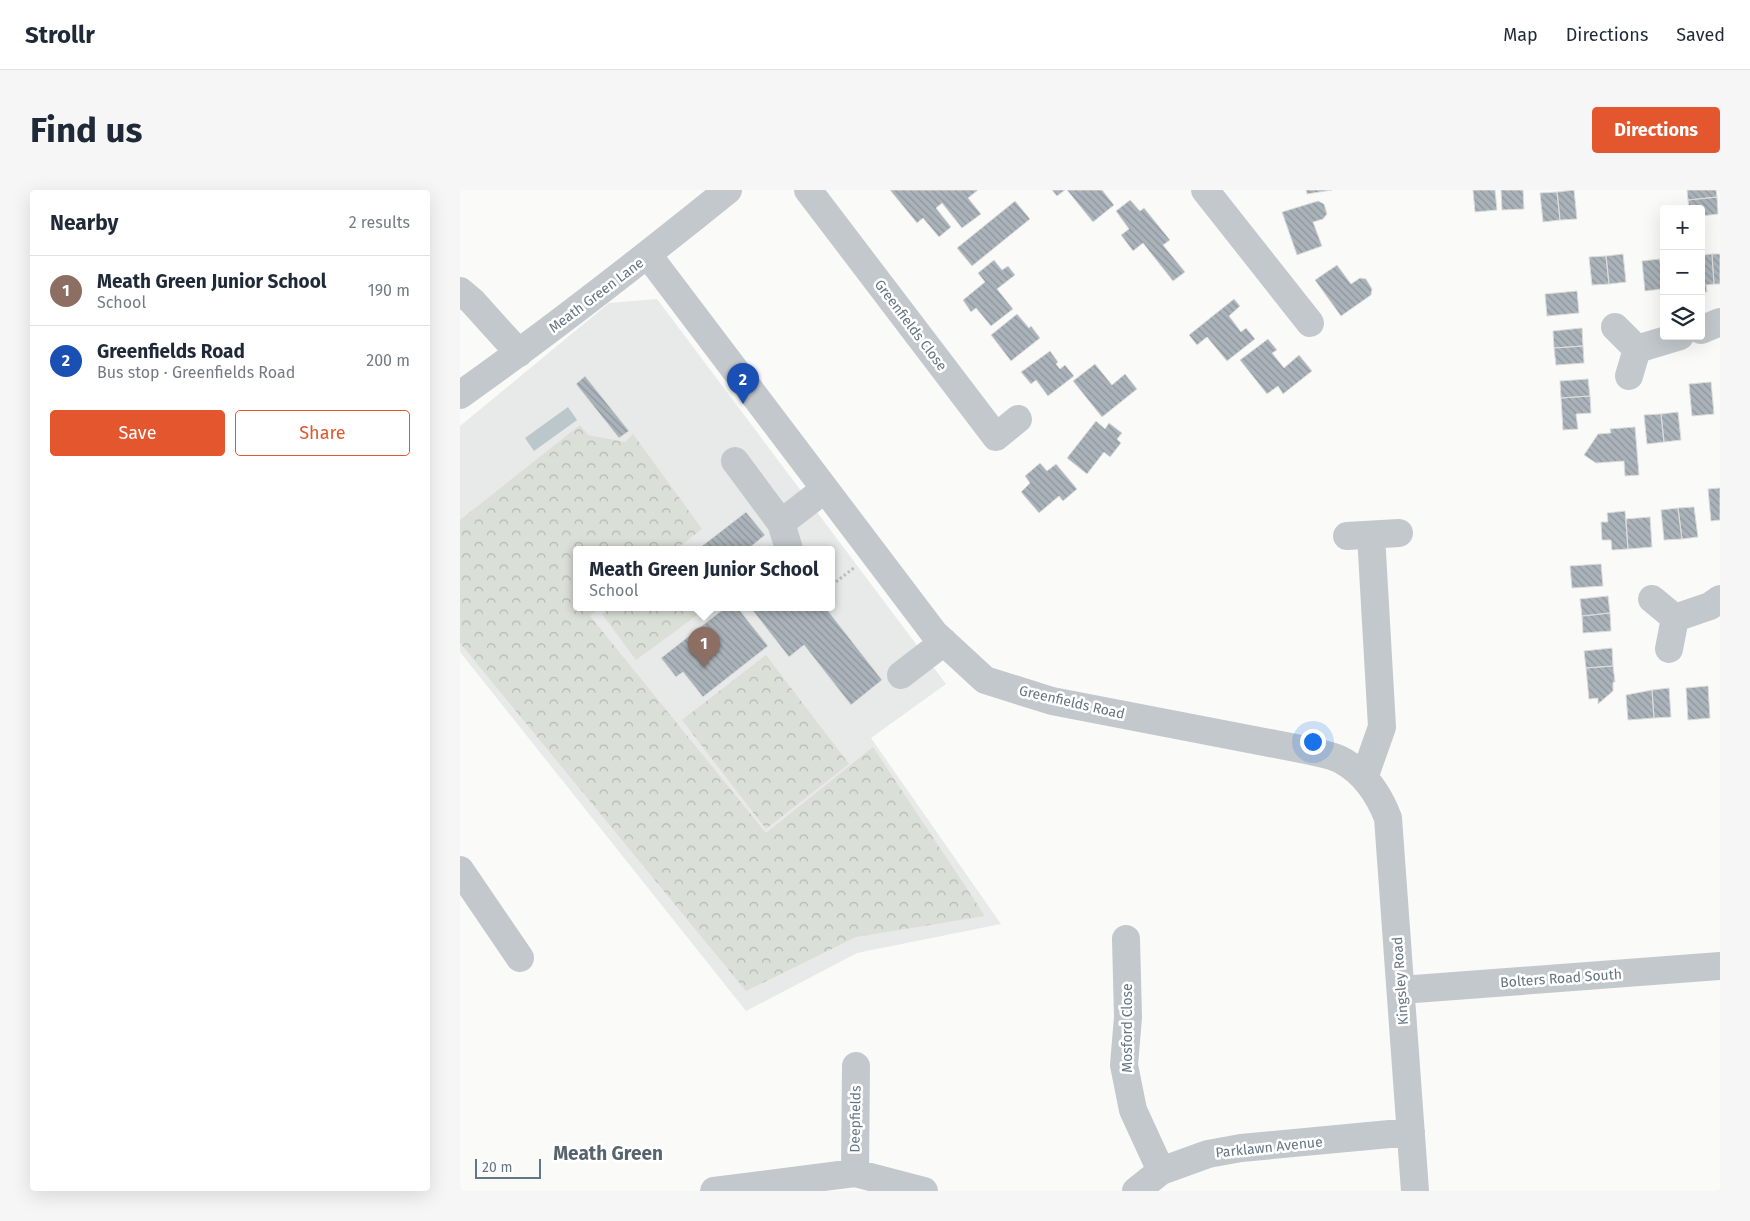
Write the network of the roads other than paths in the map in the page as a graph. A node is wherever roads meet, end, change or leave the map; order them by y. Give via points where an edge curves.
1 (728, 190) edge
2 (808, 190) edge
3 (1205, 190) edge
4 (648, 255) junction
5 (460, 291) edge
6 (1720, 322) edge
7 (1310, 323) dead end
8 (1616, 327) dead end
9 (1705, 328) edge
10 (1667, 340) edge
11 (1637, 349) junction
12 (519, 353) junction
13 (1629, 376) dead end
14 (460, 395) edge
15 (1018, 419) dead end
16 (735, 461) dead end
17 (825, 489) junction
18 (781, 523) junction
19 (1399, 533) dead end
20 (788, 546) edge
21 (1652, 599) dead end
22 (1720, 600) edge
23 (1675, 618) junction
24 (944, 642) junction
25 (1670, 649) dead end
26 (901, 675) dead end
27 (1364, 778) junction
28 (460, 870) edge
29 (1126, 939) dead end
30 (520, 958) dead end
31 (1720, 966) edge
32 (1401, 990) junction
33 (856, 1066) dead end
34 (1411, 1132) junction
35 (1161, 1171) junction
36 (855, 1173) junction
37 (714, 1191) edge
38 (924, 1191) edge
39 (1136, 1191) edge
40 (1416, 1191) edge

1 - 4 street, Meath Green Lane
2 - 15 street, Greenfields Close via 996,437
3 - 7 street
4 - 12 street, Meath Green Lane
4 - 17 street, Greenfields Road
5 - 12 street
6 - 9 street
8 - 11 street
10 - 11 street
11 - 13 street
12 - 14 street, Meath Green Lane
16 - 18 street
17 - 18 street
17 - 24 street, Greenfields Road
18 - 20 street
19 - 27 street via 1359,536 1382,727
21 - 23 street
22 - 23 street
23 - 25 street
24 - 26 street
24 - 27 street, Greenfields Road via 985,680 1052,701 1306,750 1342,760
27 - 32 street, Kingsley Road via 1379,795 1388,818
28 - 30 street
29 - 35 street, Mosford Close via 1128,1017 1124,1065 1133,1110
31 - 32 street, Bolters Road South
32 - 34 street, Kingsley Road
33 - 36 street, Deepfields
34 - 35 street, Parklawn Avenue via 1241,1148 1208,1154
34 - 40 street, Kingsley Road
35 - 39 street, Parklawn Avenue
36 - 37 street
36 - 38 street

